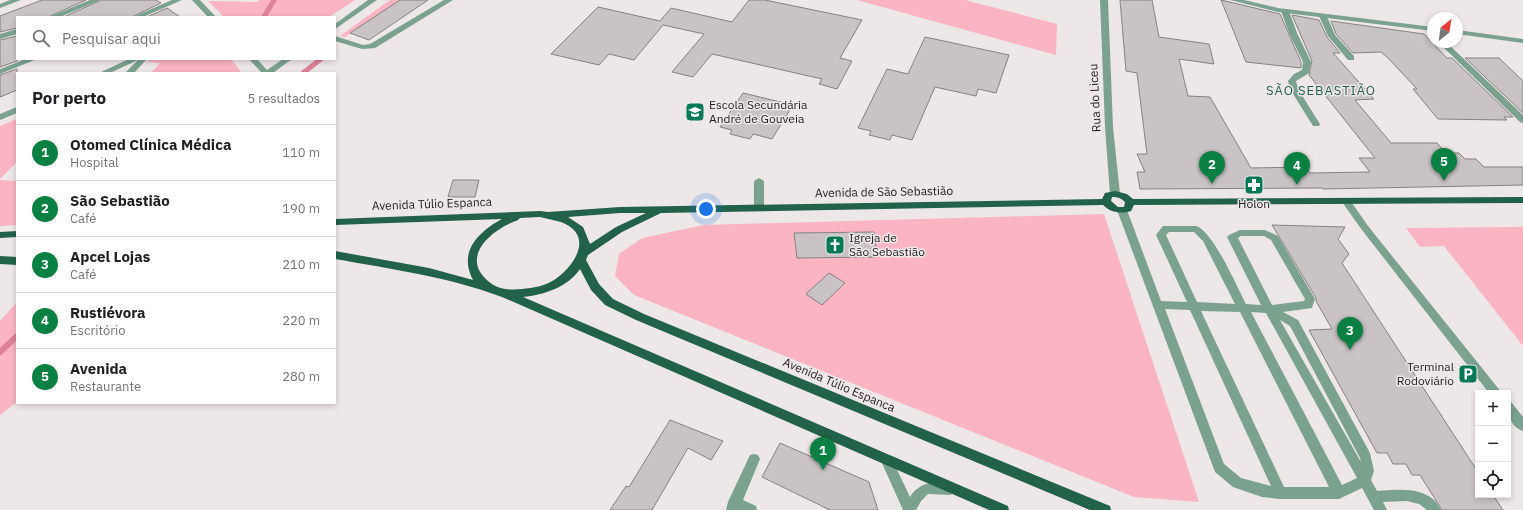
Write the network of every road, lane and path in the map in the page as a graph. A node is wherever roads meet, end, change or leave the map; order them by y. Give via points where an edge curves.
1 (17, 0) edge
2 (96, 0) edge
3 (178, 0) edge
4 (196, 0) edge
5 (374, 0) edge
6 (449, 0) edge
7 (1104, 0) edge
8 (1234, 0) edge
9 (0, 6) edge
10 (1285, 11) junction
11 (56, 16) edge
12 (138, 16) edge
13 (211, 16) edge
14 (1323, 16) junction
15 (336, 26) edge
16 (1427, 29) edge
17 (16, 31) edge
18 (1463, 33) edge
19 (0, 37) edge
20 (336, 38) edge
21 (1523, 41) edge
22 (1448, 48) edge
23 (1351, 58) dead end
24 (30, 60) edge
25 (134, 60) edge
26 (142, 60) edge
27 (254, 60) edge
28 (286, 60) edge
29 (0, 72) edge
30 (105, 72) edge
31 (130, 72) edge
32 (266, 72) edge
33 (268, 72) edge
34 (16, 110) edge
35 (0, 117) edge
36 (1523, 120) edge
37 (1316, 124) dead end
38 (759, 181) dead end
39 (1115, 194) junction
40 (1523, 200) edge
41 (1106, 202) junction
42 (1130, 202) junction
43 (1347, 202) junction
44 (759, 208) junction
45 (663, 210) junction
46 (1122, 210) junction
47 (529, 214) junction
48 (550, 214) junction
49 (336, 222) edge
50 (16, 234) edge
51 (0, 235) edge
52 (336, 255) edge
53 (583, 257) junction
54 (0, 260) edge
55 (16, 261) edge
56 (487, 287) junction
57 (506, 294) junction
58 (1158, 305) junction
59 (1194, 306) junction
60 (1242, 308) junction
61 (1269, 309) junction
62 (1494, 390) edge
63 (1511, 412) edge
64 (1523, 426) edge
65 (754, 459) dead end
66 (887, 461) junction
67 (1364, 481) junction
68 (954, 489) junction
69 (1280, 493) junction
70 (1339, 493) junction
71 (1374, 497) junction
72 (733, 506) edge
73 (751, 510) edge
74 (909, 510) edge
75 (1003, 510) edge
76 (1105, 510) edge
77 (1381, 510) edge
78 (1435, 510) edge

1 - 9 street
2 - 11 street
3 - 12 street
4 - 13 street
5 - 15 street
6 - 20 street via 372,46 362,47
7 - 39 street, Rua do Liceu via 1108,120
8 - 10 street
10 - 14 street
10 - 37 street via 1307,62 1306,71 1292,81 1294,89
14 - 16 street
14 - 23 street via 1332,36
17 - 19 street
18 - 21 street
22 - 36 street
24 - 29 street
25 - 30 street
26 - 31 street
27 - 32 street
28 - 33 street
34 - 35 street
38 - 44 street
39 - 41 main road via 1108,195
39 - 42 main road via 1126,197
40 - 43 main road
41 - 44 main road, Avenida de São Sebastião
41 - 46 main road, Avenida de São Sebastião via 1114,209
42 - 43 main road
42 - 46 main road via 1128,209
43 - 62 street
44 - 45 main road, Avenida de São Sebastião
45 - 48 main road, Avenida de São Sebastião
45 - 53 main road, Avenida de São Sebastião via 626,224 604,237
46 - 58 street
47 - 48 main road, Avenida Túlio Espanca
47 - 49 main road, Avenida Túlio Espanca
47 - 56 main road, Avenida Túlio Espanca via 511,218 495,226 482,237 474,250 472,264 476,277
48 - 53 main road, Avenida Túlio Espanca via 564,218 575,225 582,234 585,245
50 - 51 main road
52 - 56 main road, Avenida Túlio Espanca via 429,272
53 - 57 main road, Avenida Túlio Espanca via 573,273 559,284 524,295
53 - 76 main road, Avenida Túlio Espanca via 595,286 609,302
54 - 55 main road
56 - 57 main road, Avenida Túlio Espanca
57 - 66 main road, Avenida Túlio Espanca
58 - 59 street
58 - 69 street via 1219,468 1237,483 1262,491
59 - 60 street
59 - 60 street via 1161,235 1166,228 1196,229 1207,238
59 - 69 street
60 - 61 street
60 - 70 street
61 - 61 street via 1232,237 1240,233 1265,233 1275,238 1310,299 1308,305
61 - 67 street
63 - 64 street
65 - 72 street
66 - 68 main road, Avenida Túlio Espanca
66 - 74 street
67 - 70 street
67 - 71 street
68 - 74 street via 925,489 919,493
68 - 75 main road, Avenida Túlio Espanca
69 - 70 street
71 - 77 street
71 - 78 street via 1414,495 1433,506
72 - 73 street

